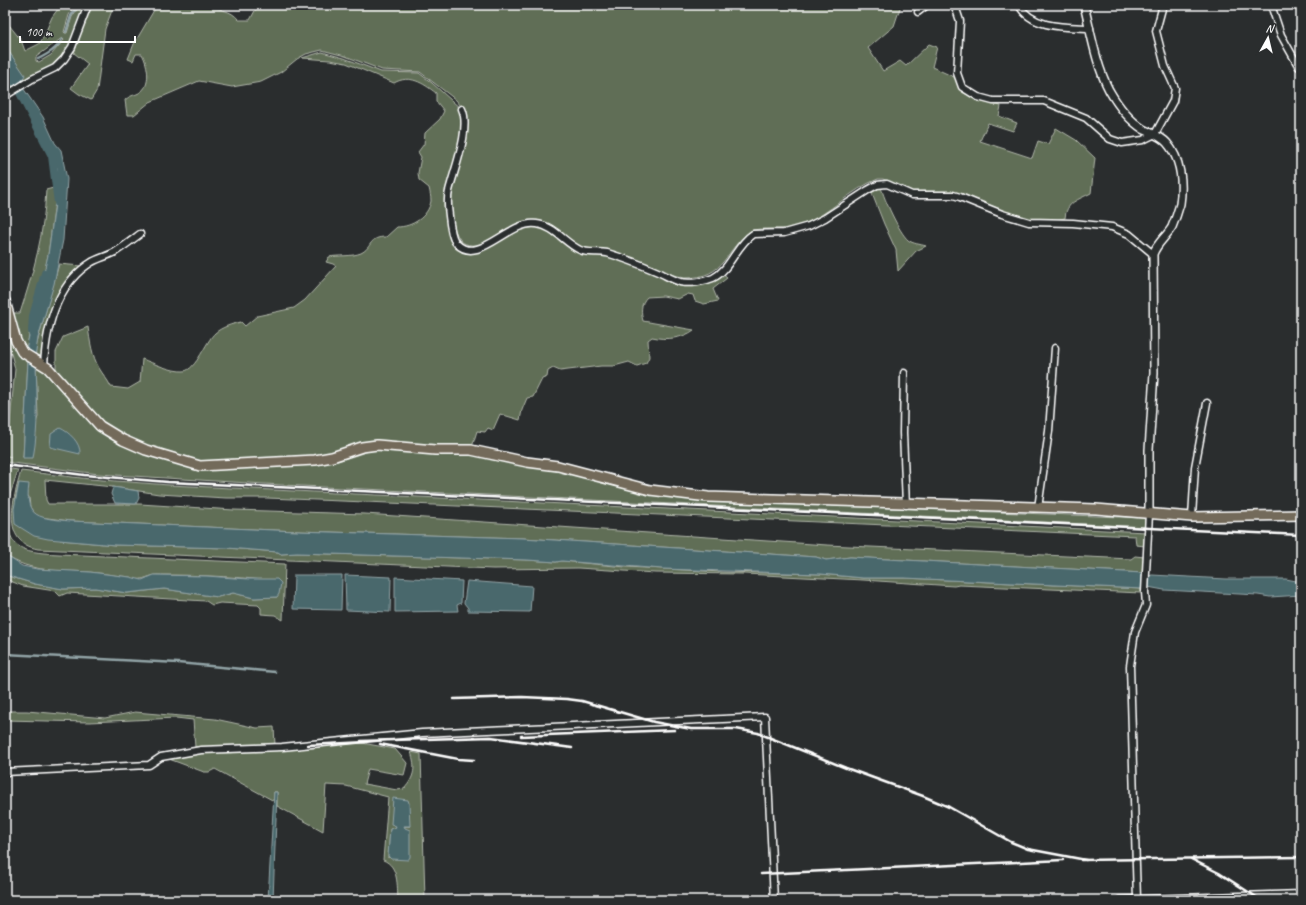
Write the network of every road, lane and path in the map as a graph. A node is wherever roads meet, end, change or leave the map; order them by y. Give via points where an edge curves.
1 (88, 5) edge
2 (927, 5) edge
3 (953, 5) edge
4 (1019, 5) edge
5 (1084, 5) edge
6 (1163, 5) edge
7 (1270, 5) edge
8 (918, 12) dead end
9 (1090, 28) junction
10 (1299, 67) dead end
11 (5, 96) edge
12 (462, 109) dead end
13 (1155, 134) junction
14 (140, 234) dead end
15 (1153, 254) junction
16 (5, 301) edge
17 (1055, 348) dead end
18 (44, 366) junction
19 (904, 372) dead end
20 (1207, 403) dead end
21 (906, 505) junction
22 (1038, 508) junction
23 (1149, 513) junction
24 (1301, 515) edge
25 (1192, 517) junction
26 (5, 772) edge
27 (1301, 894) edge
28 (1142, 899) edge
29 (774, 900) edge
30 (1119, 900) edge

1 - 11 street via 72,47 64,59 55,68
2 - 8 street
3 - 13 street via 960,21 958,81 971,94 1004,102 1026,99 1044,101 1086,118 1110,139 1122,144 1143,140
4 - 9 street via 1036,21 1056,27
5 - 9 street
6 - 13 street via 1156,32 1165,66 1175,88 1173,101
7 - 10 street via 1281,35
9 - 13 street via 1103,75 1110,90 1131,119
12 - 15 street via 464,119 461,149 448,202 453,238 457,244 465,248 486,247 515,227 538,224 582,251 612,254 680,282 706,280 721,272 741,244 753,234 784,233 809,226 868,190 887,184 912,195 960,197 1029,222 1112,227 1129,234
13 - 15 street via 1166,142 1173,152 1178,166 1181,191 1180,205 1171,228 1155,246
14 - 18 street via 116,251 93,261 69,283 51,315
15 - 23 street via 1154,373 1149,450
16 - 18 main road via 16,341 22,352
17 - 22 street via 1049,431
18 - 21 main road via 91,417 110,433 140,448 200,466 315,460 362,447 396,445 483,452 558,466 626,485 678,494
19 - 21 street
20 - 25 street via 1195,467
21 - 22 main road
22 - 23 main road
23 - 25 main road
23 - 28 street via 1146,605 1135,632 1130,666
24 - 25 main road
26 - 29 street via 149,765 161,757 201,750 282,747 422,732 765,717
27 - 28 street
28 - 30 street

